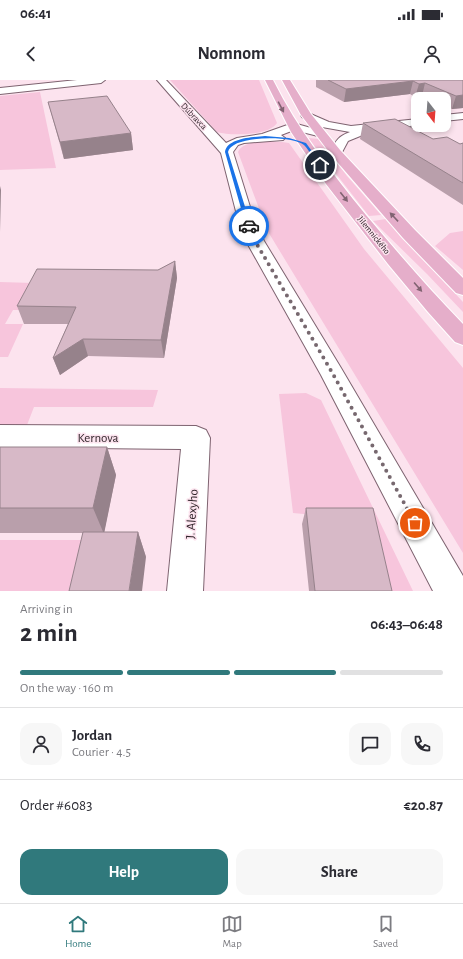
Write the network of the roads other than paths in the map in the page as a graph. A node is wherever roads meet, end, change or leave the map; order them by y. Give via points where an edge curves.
1 (101, 80) edge
2 (161, 80) edge
3 (269, 80) edge
4 (286, 80) edge
5 (0, 91) edge
6 (306, 115) junction
7 (463, 116) edge
8 (451, 117) edge
9 (411, 123) edge
10 (293, 126) junction
11 (376, 128) junction
12 (356, 133) junction
13 (322, 135) junction
14 (265, 137) junction
15 (304, 144) junction
16 (226, 152) junction
17 (336, 153) junction
18 (463, 289) edge
19 (463, 337) edge
20 (0, 436) edge
21 (196, 438) joint
22 (185, 591) edge
23 (452, 591) edge

1 - 5 street
2 - 16 street, Dúbravca
3 -> 10 main road, Jilemnického
4 - 6 main road
6 - 11 street via 326,125 341,128
6 - 13 main road
7 - 8 street
9 - 11 street
10 - 13 street
10 - 14 street
10 - 15 main road, Jilemnického
11 - 12 street
12 - 13 street
12 - 17 street via 343,139
13 - 17 main road
14 - 15 street via 289,139
14 - 16 street via 231,144
15 -> 19 main road, Jilemnického via 384,247
16 - 23 street, Dúbravca via 247,223 255,241 333,374
18 -> 17 main road
20 - 21 street, Kernova
21 - 22 street, J. Alexyho

